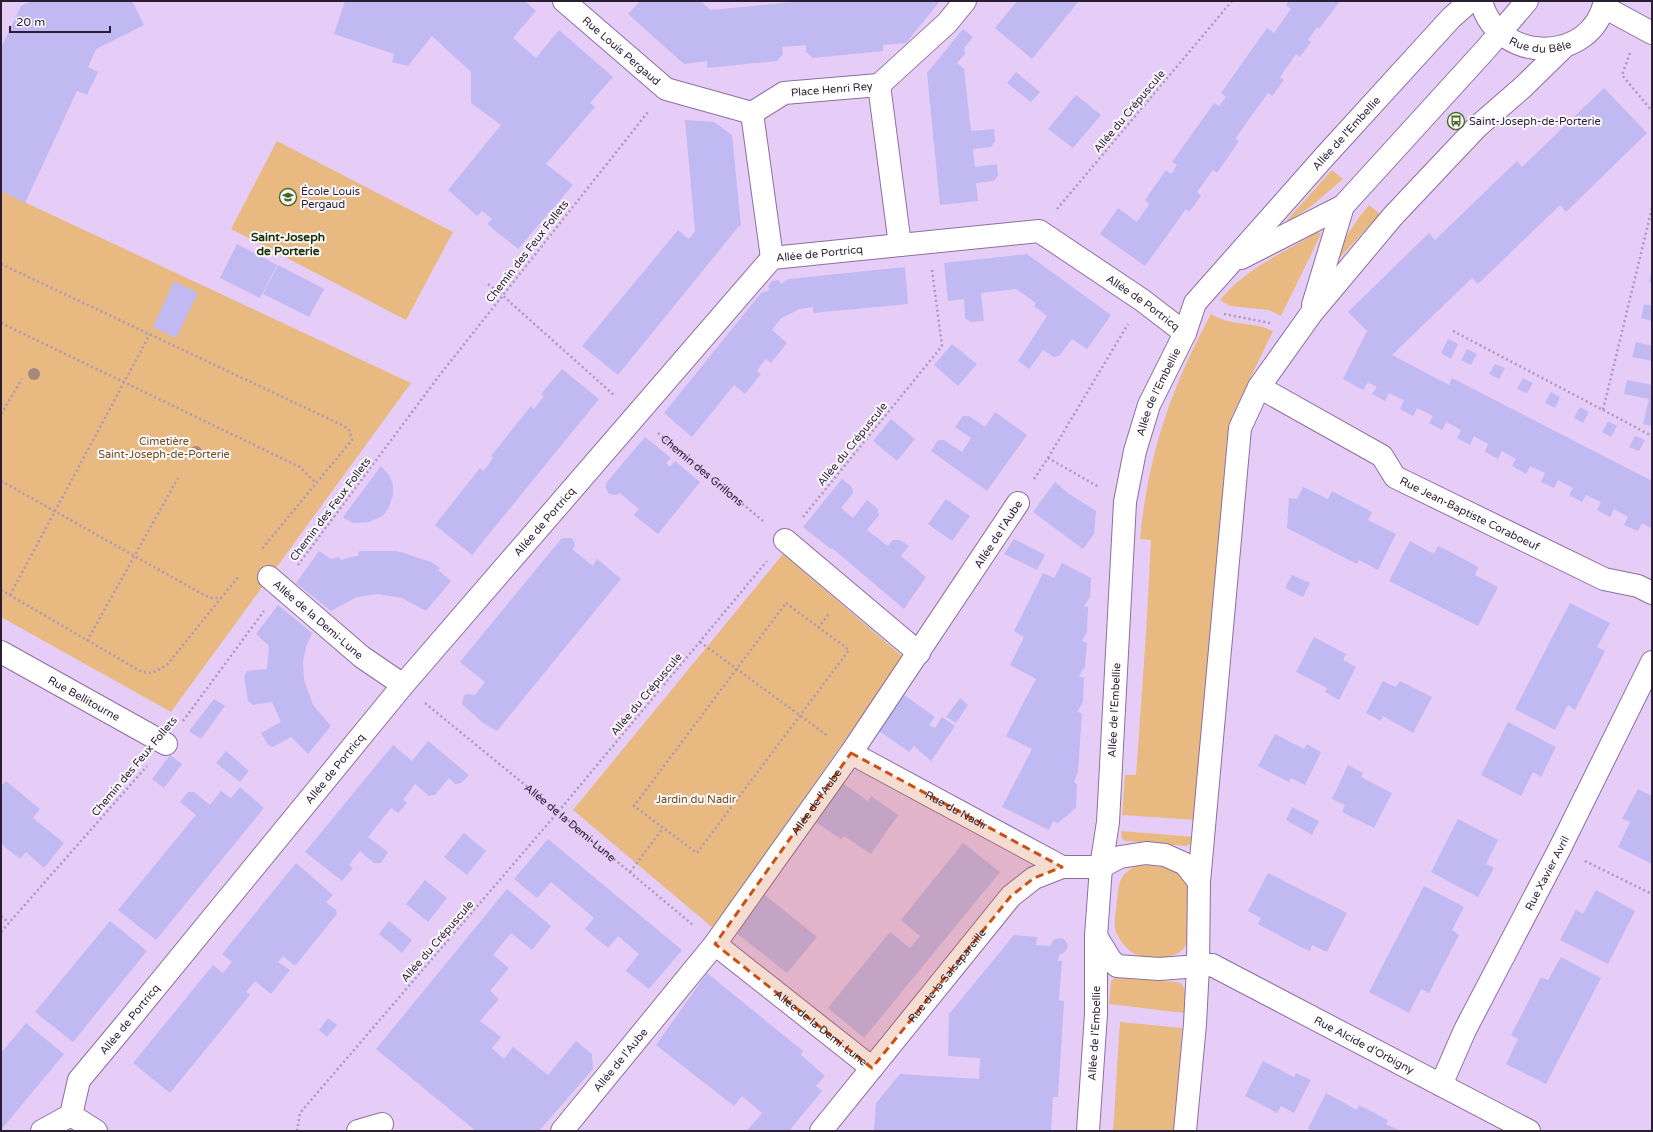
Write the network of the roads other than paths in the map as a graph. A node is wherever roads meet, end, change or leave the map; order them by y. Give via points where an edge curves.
1 (564, 1) edge
2 (965, 1) edge
3 (1470, 1) edge
4 (1481, 1) edge
5 (1527, 1) edge
6 (1604, 4) edge
7 (1646, 30) edge
8 (1500, 33) junction
9 (1565, 46) junction
10 (879, 85) junction
11 (752, 112) junction
12 (1343, 206) junction
13 (900, 245) junction
14 (772, 258) junction
15 (1229, 264) junction
16 (1311, 314) junction
17 (1185, 333) junction
18 (1260, 387) junction
19 (1018, 503) road end
20 (785, 540) road end
21 (276, 582) road end
22 (1652, 593) edge
23 (1, 652) edge
24 (919, 653) junction
25 (1652, 662) edge
26 (403, 685) junction
27 (166, 744) road end
28 (851, 753) junction
29 (1101, 866) junction
30 (1062, 867) junction
31 (1200, 882) junction
32 (1096, 936) junction
33 (715, 944) junction
34 (1198, 966) junction
35 (872, 1068) junction
36 (1441, 1085) junction
37 (71, 1115) junction
38 (382, 1124) dead end
39 (42, 1131) edge
40 (96, 1131) edge
41 (358, 1131) edge
42 (562, 1131) edge
43 (821, 1131) edge
44 (1088, 1131) edge
45 (1185, 1131) edge
46 (1529, 1131) edge

1 - 11 street, Rue Louis Pergaud via 666,89
2 - 10 street via 947,23
3 - 15 street, Allée de l'Embellie via 1451,18
4 - 8 street, Rue du Bêle via 1490,22
5 - 8 street
6 - 7 street, Rue du Bêle
6 - 9 street, Rue du Bêle via 1595,24 1581,37
8 - 9 street, Rue du Bêle via 1514,43 1530,48 1548,49
8 - 12 street
9 - 16 street via 1477,127 1408,199
10 - 11 street, Place Henri Rey via 784,93
10 - 13 street, Place Henri Rey
11 - 14 street
12 - 15 street
12 - 16 street
13 - 14 street, Allée de Portricq
13 - 17 street, Allée de Portricq via 1039,231 1142,300
14 - 26 street, Allée de Portricq
15 - 17 street, Allée de l'Embellie via 1195,303
16 - 18 street
17 - 29 street, Allée de l'Embellie via 1149,405 1134,451 1125,502 1108,822
18 - 22 street, Rue Jean-Baptiste Coraboeuf via 1382,456 1395,477 1604,579 1638,586
18 - 31 street via 1240,428
19 - 24 street, Allée de l'Aube
20 - 24 street
21 - 26 street, Allée de la Demi-Lune via 362,657
23 - 27 street, Rue Bellitourne
24 - 28 street, Allée de l'Aube
25 - 36 street, Rue Xavier Avril via 1560,848 1465,1030
26 - 37 street, Allée de Portricq via 79,1080
28 - 30 street, Rue du Nadir
28 - 33 street, Allée de l'Aube
29 - 30 street, Rue de la Salsepareille
29 - 31 street via 1120,857 1146,853 1165,855 1185,864
29 - 32 street, Allée de l'Embellie
30 - 35 street, Rue de la Salsepareille via 1034,878 1011,896
31 - 34 street
32 - 34 street via 1117,966 1159,969
32 - 44 street, Allée de l'Embellie via 1096,1014
33 - 35 street, Allée de la Demi-Lune
33 - 42 street, Allée de l'Aube
34 - 36 street, Rue Alcide d'Orbigny via 1212,964
34 - 45 street
35 - 43 street, Rue de la Salsepareille
36 - 46 street, Rue Alcide d'Orbigny
37 - 39 street
37 - 40 street
38 - 41 street

